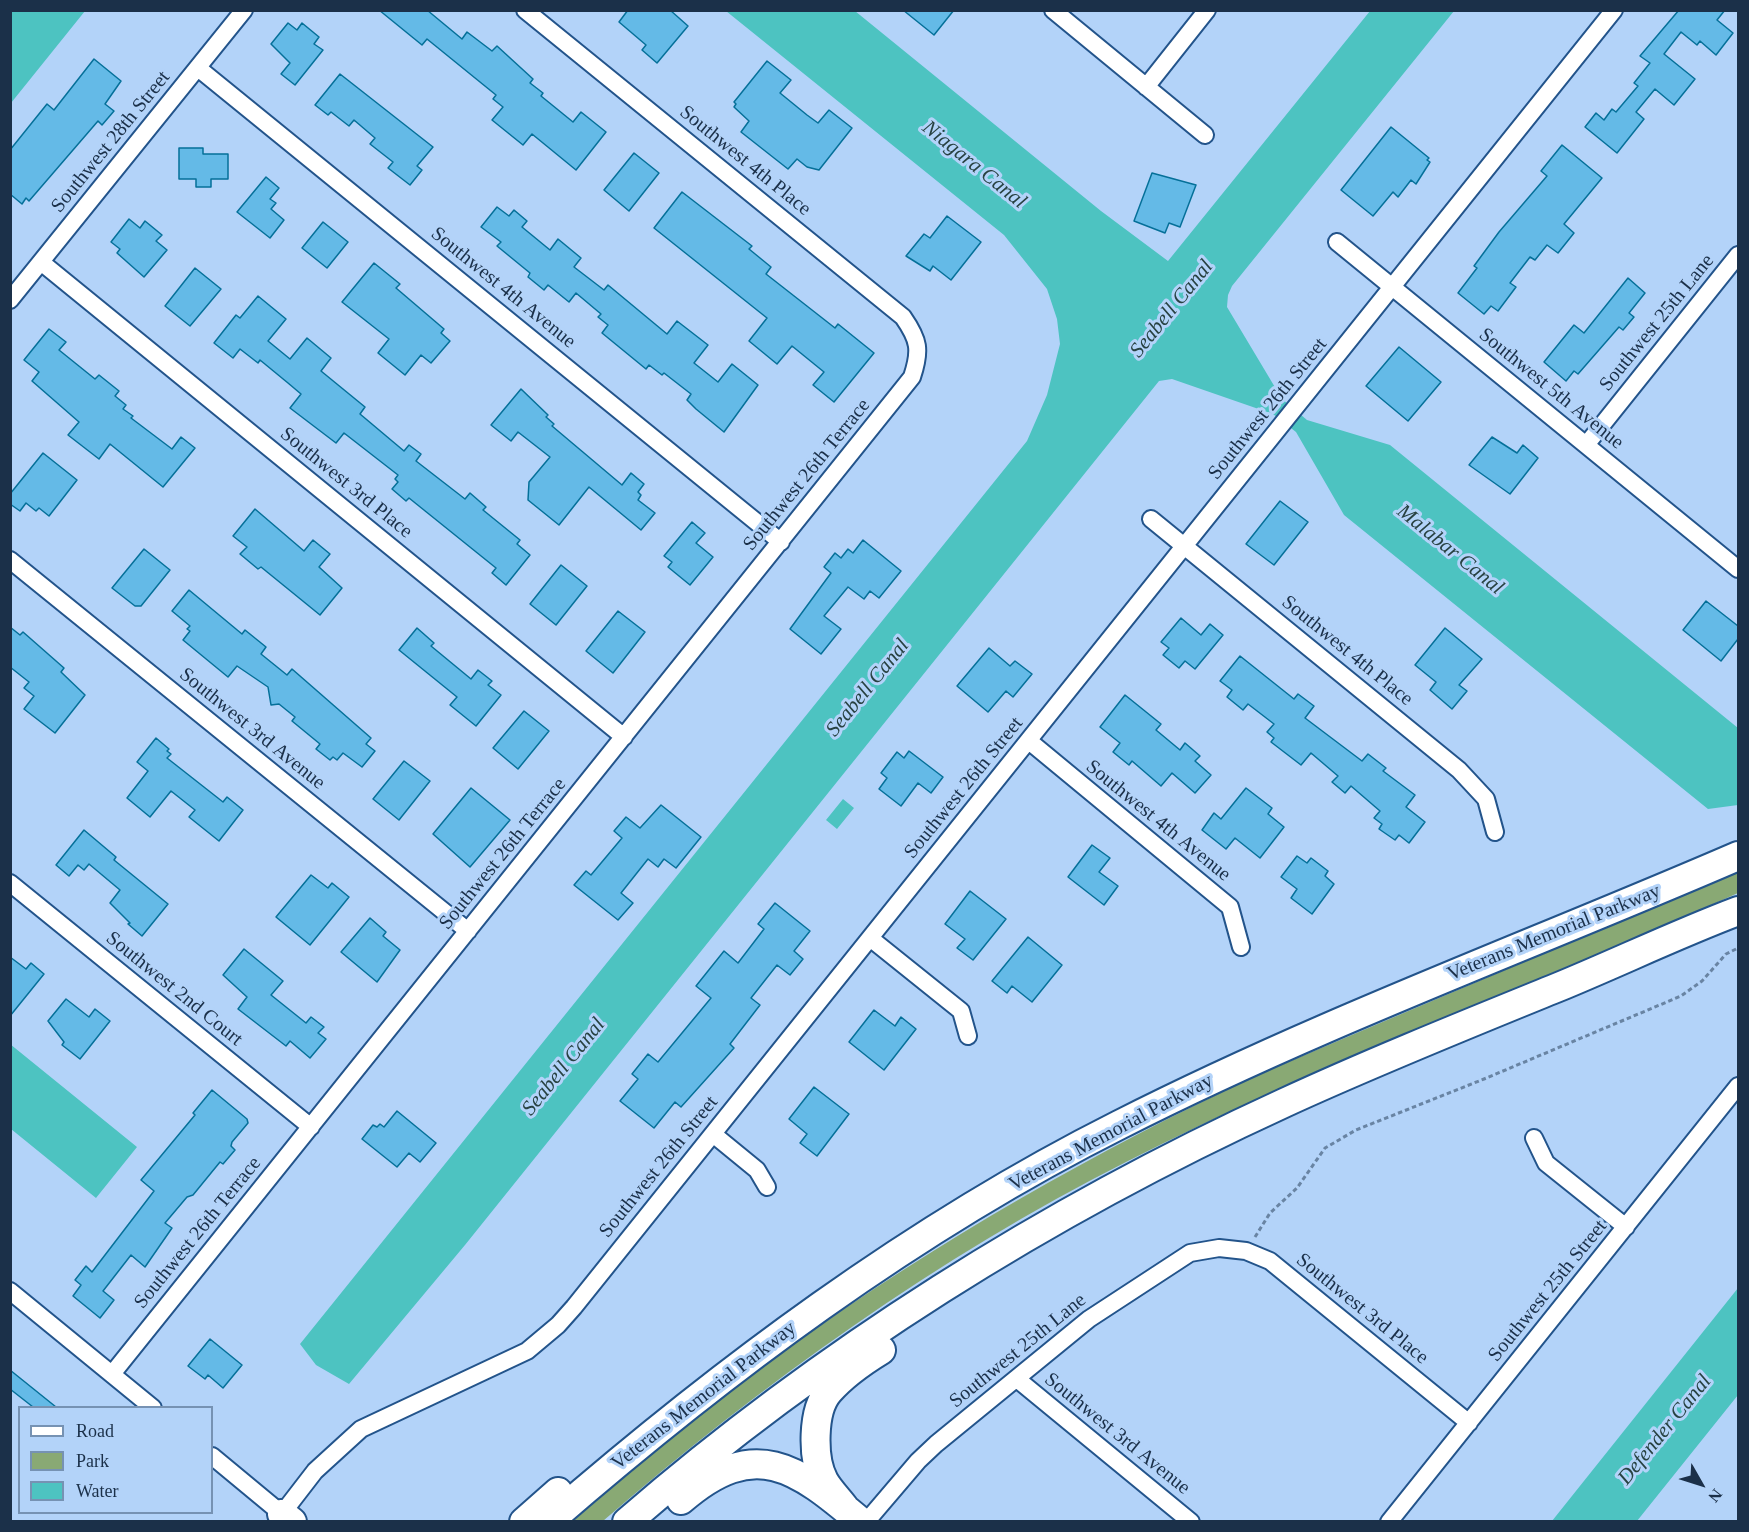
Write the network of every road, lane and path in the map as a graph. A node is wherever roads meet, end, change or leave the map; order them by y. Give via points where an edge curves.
1 (244, 10) edge
2 (525, 10) edge
3 (1053, 10) edge
4 (1208, 10) edge
5 (1614, 10) edge
6 (198, 68) junction
7 (1146, 87) junction
8 (1205, 135) dead end
9 (1337, 242) dead end
10 (1738, 255) edge
11 (41, 262) junction
12 (1394, 287) junction
13 (10, 300) edge
14 (919, 357) joint
15 (1586, 445) junction
16 (1150, 519) dead end
17 (780, 542) junction
18 (1184, 545) junction
19 (10, 560) edge
20 (1738, 569) edge
21 (624, 737) junction
22 (1029, 741) junction
23 (1495, 832) dead end
24 (1738, 856) edge
25 (10, 883) edge
26 (1738, 911) edge
27 (468, 931) junction
28 (870, 938) junction
29 (1241, 947) dead end
30 (1738, 948) edge
31 (968, 1036) dead end
32 (1738, 1086) edge
33 (1283, 1103) junction
34 (311, 1127) junction
35 (713, 1134) junction
36 (1534, 1138) dead end
37 (767, 1187) dead end
38 (1626, 1227) junction
39 (1219, 1248) joint
40 (1246, 1251) junction
41 (10, 1291) edge
42 (746, 1360) junction
43 (112, 1374) junction
44 (1017, 1380) junction
45 (152, 1406) edge
46 (1468, 1423) junction
47 (213, 1457) edge
48 (857, 1517) edge
49 (283, 1519) edge
50 (524, 1521) edge
51 (548, 1521) edge
52 (627, 1521) edge
53 (657, 1521) edge
54 (1191, 1521) edge
55 (1389, 1521) edge

1 - 6 street, Southwest 28th Street
2 - 14 street, Southwest 4th Place via 903,317 916,336
3 - 7 street
4 - 7 street
5 - 12 street, Southwest 26th Street
6 - 11 street, Southwest 28th Street
6 - 17 street, Southwest 4th Avenue
7 - 8 street
9 - 12 street, Southwest 5th Avenue
10 - 15 street, Southwest 25th Lane
11 - 13 street, Southwest 28th Street
11 - 21 street, Southwest 3rd Place
12 - 15 street, Southwest 5th Avenue
12 - 18 street, Southwest 26th Street
14 - 17 street, Southwest 26th Terrace via 912,377
15 - 20 street, Southwest 5th Avenue
16 - 18 street, Southwest 4th Place
17 - 21 street, Southwest 26th Terrace
18 - 22 street, Southwest 26th Street
18 - 23 street, Southwest 4th Place via 1459,770 1486,799
19 - 27 street, Southwest 3rd Avenue
21 - 27 street, Southwest 26th Terrace
22 - 28 street, Southwest 26th Street
22 - 29 street, Southwest 4th Avenue via 1230,907
24 - 42 highway, Veterans Memorial Parkway via 1323,1027 1116,1126 967,1211
25 - 34 street, Southwest 2nd Court
26 - 33 highway
27 - 34 street, Southwest 26th Terrace
28 - 31 street via 961,1011
28 - 35 street, Southwest 26th Street
30 - 40 path via 1726,954 1702,981 1681,996 1356,1130 1325,1148 1297,1188 1270,1213
32 - 38 street, Southwest 25th Street
33 - 48 highway via 1204,1160 979,1286 866,1359 828,1392 818,1419 816,1449 823,1479
33 - 52 highway via 1108,1192 879,1328 760,1414
34 - 43 street, Southwest 26th Terrace
35 - 37 street via 757,1170
35 - 49 street, Southwest 26th Street via 574,1307 542,1340 517,1356 360,1429 315,1471
36 - 38 street via 1546,1162
38 - 46 street, Southwest 25th Street
39 - 40 street, Southwest 3rd Place
39 - 44 street, Southwest 25th Lane via 1190,1253 1164,1268 1089,1319
40 - 46 street, Southwest 3rd Place via 1270,1262
41 - 43 street
42 - 50 highway via 721,1359 686,1384
42 - 51 highway, Veterans Memorial Parkway via 647,1436
43 - 45 street
44 - 48 street, Southwest 25th Lane
44 - 54 street, Southwest 3rd Avenue
46 - 55 street, Southwest 25th Street
47 - 49 street
48 - 53 highway via 795,1473 760,1462 729,1467

